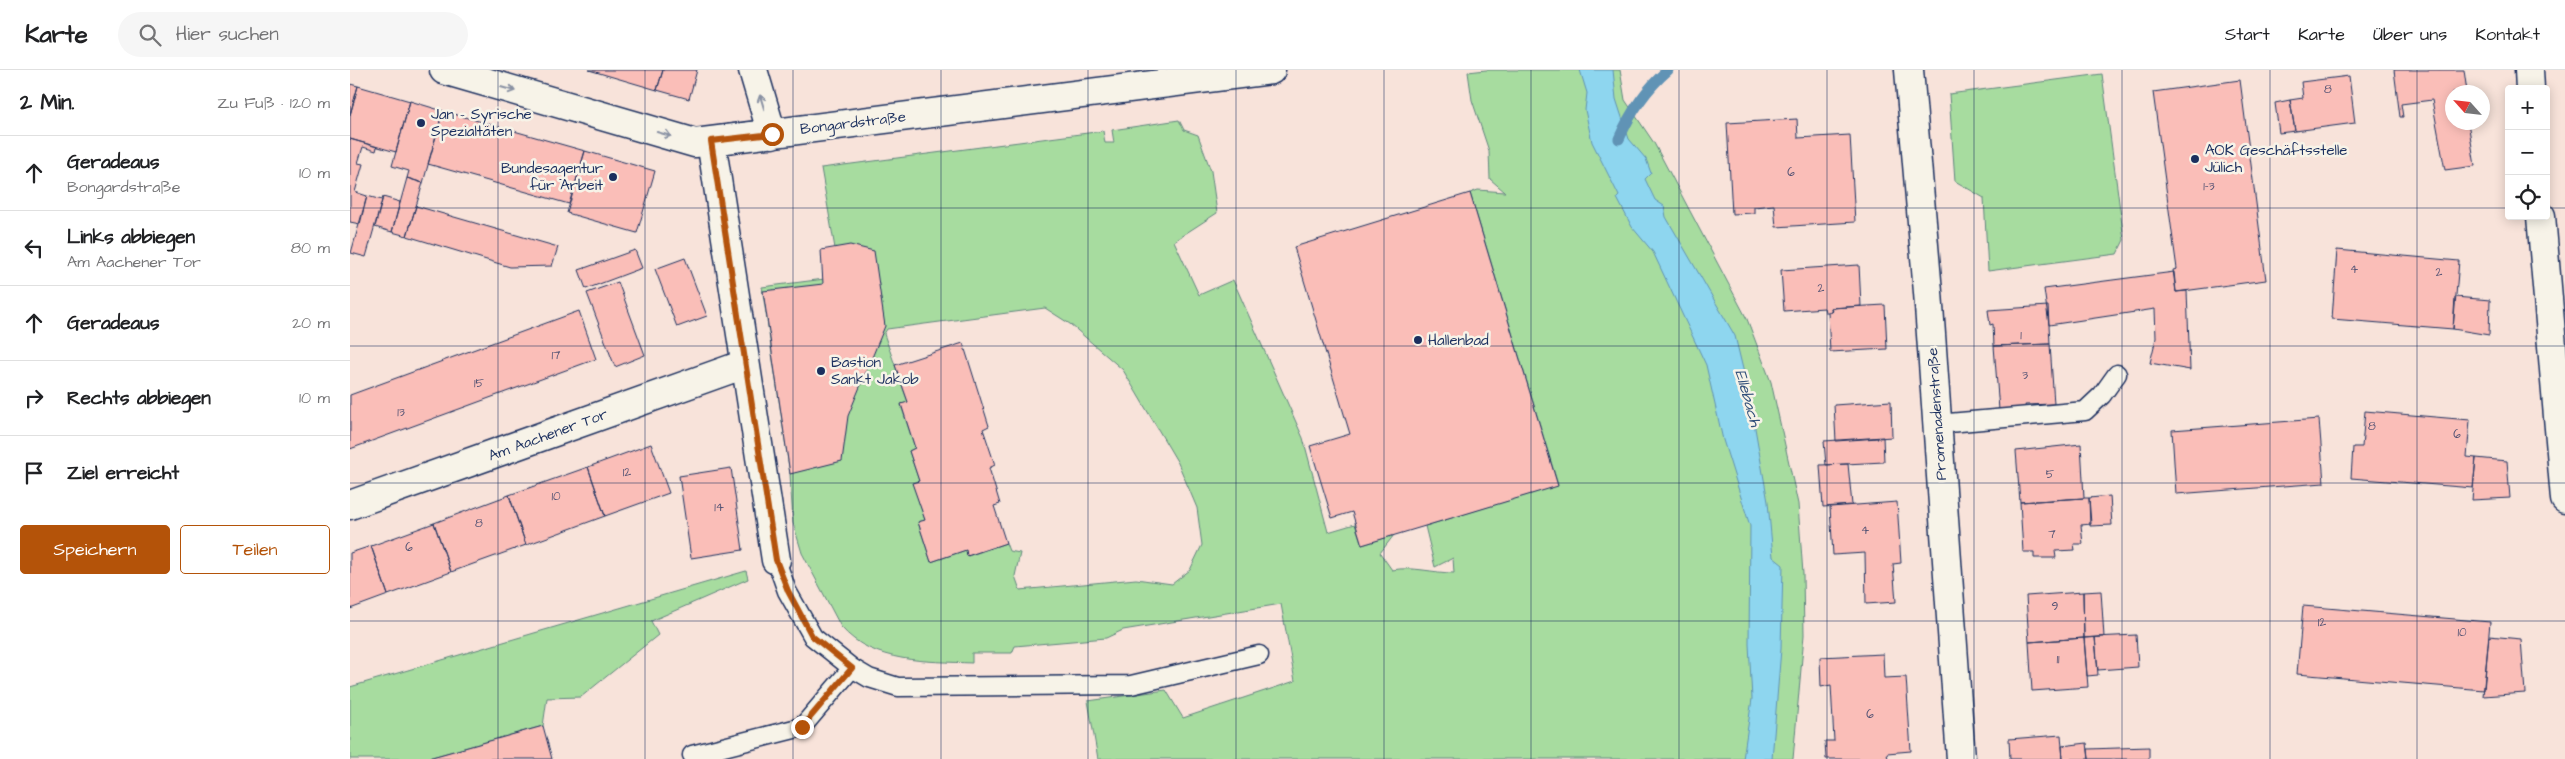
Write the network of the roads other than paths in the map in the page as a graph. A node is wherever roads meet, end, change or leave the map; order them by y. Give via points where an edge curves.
1 (444, 70) edge
2 (753, 70) edge
3 (1271, 70) edge
4 (1910, 70) edge
5 (2529, 70) edge
6 (2530, 85) edge
7 (772, 134) junction
8 (711, 141) junction
9 (2541, 220) edge
10 (746, 364) junction
11 (2117, 374) dead end
12 (1937, 424) junction
13 (2565, 499) edge
14 (350, 506) edge
15 (776, 560) joint
16 (1259, 655) dead end
17 (852, 668) junction
18 (692, 755) dead end
19 (1961, 759) edge

1 -> 8 street, Bongardstraße via 695,143
7 -> 2 street
3 - 7 street, Bongardstraße
4 - 12 street, Promenadenstraße
5 - 6 street
7 - 8 street, Bongardstraße
8 - 10 street
9 - 13 street
10 - 14 street, Am Aachener Tor
10 - 15 street
11 - 12 lane via 2085,411
12 - 19 street, Promenadenstraße
15 - 17 lane via 812,636
16 - 17 lane via 1131,685 898,687 869,678
17 - 18 lane via 802,727

